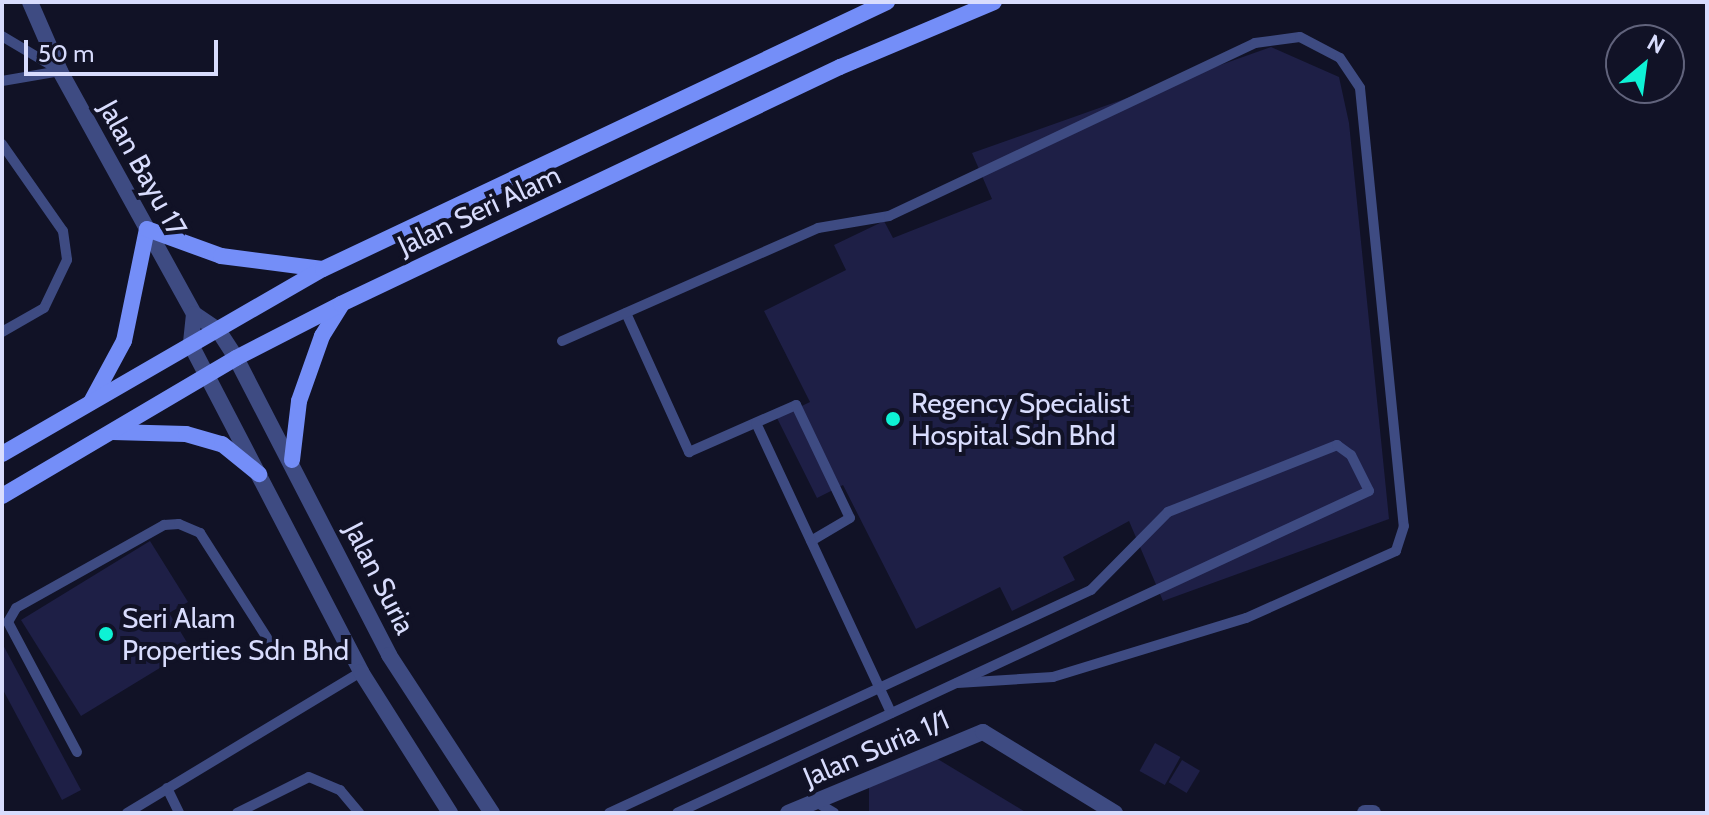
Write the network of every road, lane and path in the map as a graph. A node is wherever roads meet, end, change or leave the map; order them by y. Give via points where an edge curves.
1 (30, 2) edge
2 (887, 2) edge
3 (994, 2) edge
4 (2, 36) edge
5 (60, 71) junction
6 (2, 81) edge
7 (2, 144) edge
8 (147, 229) junction
9 (323, 269) junction
10 (341, 304) junction
11 (626, 313) junction
12 (194, 314) junction
13 (7, 329) edge
14 (218, 330) junction
15 (562, 341) dead end
16 (191, 345) junction
17 (236, 358) junction
18 (207, 375) junction
19 (90, 403) junction
20 (756, 423) junction
21 (109, 432) junction
22 (2, 454) edge
23 (292, 460) junction
24 (259, 474) junction
25 (2, 496) edge
26 (811, 541) junction
27 (271, 644) dead end
28 (361, 672) junction
29 (957, 683) junction
30 (879, 688) junction
31 (891, 713) junction
32 (77, 752) dead end
33 (167, 788) junction
34 (816, 802) junction
35 (127, 813) edge
36 (179, 813) edge
37 (237, 813) edge
38 (359, 813) edge
39 (450, 813) edge
40 (492, 813) edge
41 (609, 813) edge
42 (677, 813) edge
43 (788, 813) edge
44 (834, 813) edge
45 (1115, 813) edge
46 (1365, 813) edge
47 (1373, 813) edge

1 - 5 street, Jalan Bayu 17
2 - 9 main road, Jalan Seri Alam
3 - 10 main road, Jalan Seri Alam via 840,67
4 - 5 lane
5 - 6 lane
5 - 8 street, Jalan Bayu 17
7 - 13 lane via 63,231 67,260 44,308
8 - 9 main road via 221,256
8 - 12 street, Jalan Bayu 17
8 - 19 main road via 124,341
9 - 14 main road, Jalan Seri Alam
10 - 17 main road, Jalan Seri Alam
10 - 23 main road via 311,363 299,401
11 - 15 lane
11 - 20 lane via 684,448 694,452
11 - 29 lane via 818,228 889,216 1255,43 1300,37 1340,58 1360,88 1404,526 1396,551 1246,618 1053,677
12 - 14 street
12 - 16 street
14 - 16 main road, Jalan Seri Alam
14 - 17 street, Jalan Suria
16 - 18 street
16 - 19 main road, Jalan Seri Alam
17 - 18 main road, Jalan Seri Alam
17 - 23 street, Jalan Suria
18 - 21 main road, Jalan Seri Alam
18 - 24 street
19 - 22 main road, Jalan Seri Alam
20 - 26 lane
20 - 26 lane via 796,405 850,518
21 - 24 main road via 186,434 222,444
21 - 25 main road, Jalan Seri Alam
23 - 40 street, Jalan Suria via 389,655
24 - 28 street
26 - 30 lane
27 - 32 lane via 200,533 179,524 164,525 16,608 8,622
28 - 33 lane
28 - 39 street
29 - 30 lane via 1369,491 1351,455 1337,445 1168,512 1091,590
29 - 31 lane
30 - 31 lane
30 - 41 lane
31 - 42 lane
33 - 35 lane
33 - 36 lane
34 - 43 street, Jalan Suria 1/1
34 - 44 lane
34 - 45 street, Jalan Suria 1/1 via 983,732
37 - 38 lane via 309,777 340,790
46 - 47 street

